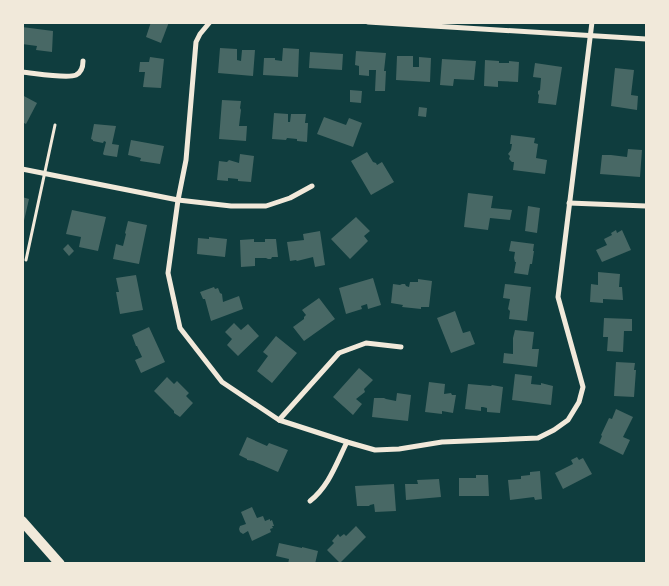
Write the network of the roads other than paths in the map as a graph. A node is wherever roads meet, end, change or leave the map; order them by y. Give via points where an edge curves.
1 (210, 22) edge
2 (368, 22) edge
3 (592, 22) edge
4 (591, 35) junction
5 (646, 39) edge
6 (83, 61) dead end
7 (22, 72) edge
8 (55, 125) dead end
9 (22, 169) edge
10 (44, 174) junction
11 (312, 186) dead end
12 (178, 200) junction
13 (570, 203) junction
14 (646, 206) edge
15 (26, 260) dead end
16 (401, 347) dead end
17 (279, 420) junction
18 (347, 442) junction
19 (310, 501) dead end
20 (22, 520) edge
21 (60, 564) edge

1 - 12 street via 196,42 186,160
2 - 4 street
3 - 4 street
4 - 5 street
4 - 13 street
6 - 7 street via 79,74 74,76
8 - 10 lane
9 - 10 street
10 - 12 street
10 - 15 lane
11 - 12 street via 266,206
12 - 17 street via 168,273 180,328 222,382
13 - 14 street
13 - 18 street via 558,297 583,388 568,420 538,438 442,442 383,450
16 - 17 street via 366,343 339,353
17 - 18 street
18 - 19 street via 326,485
20 - 21 main road

